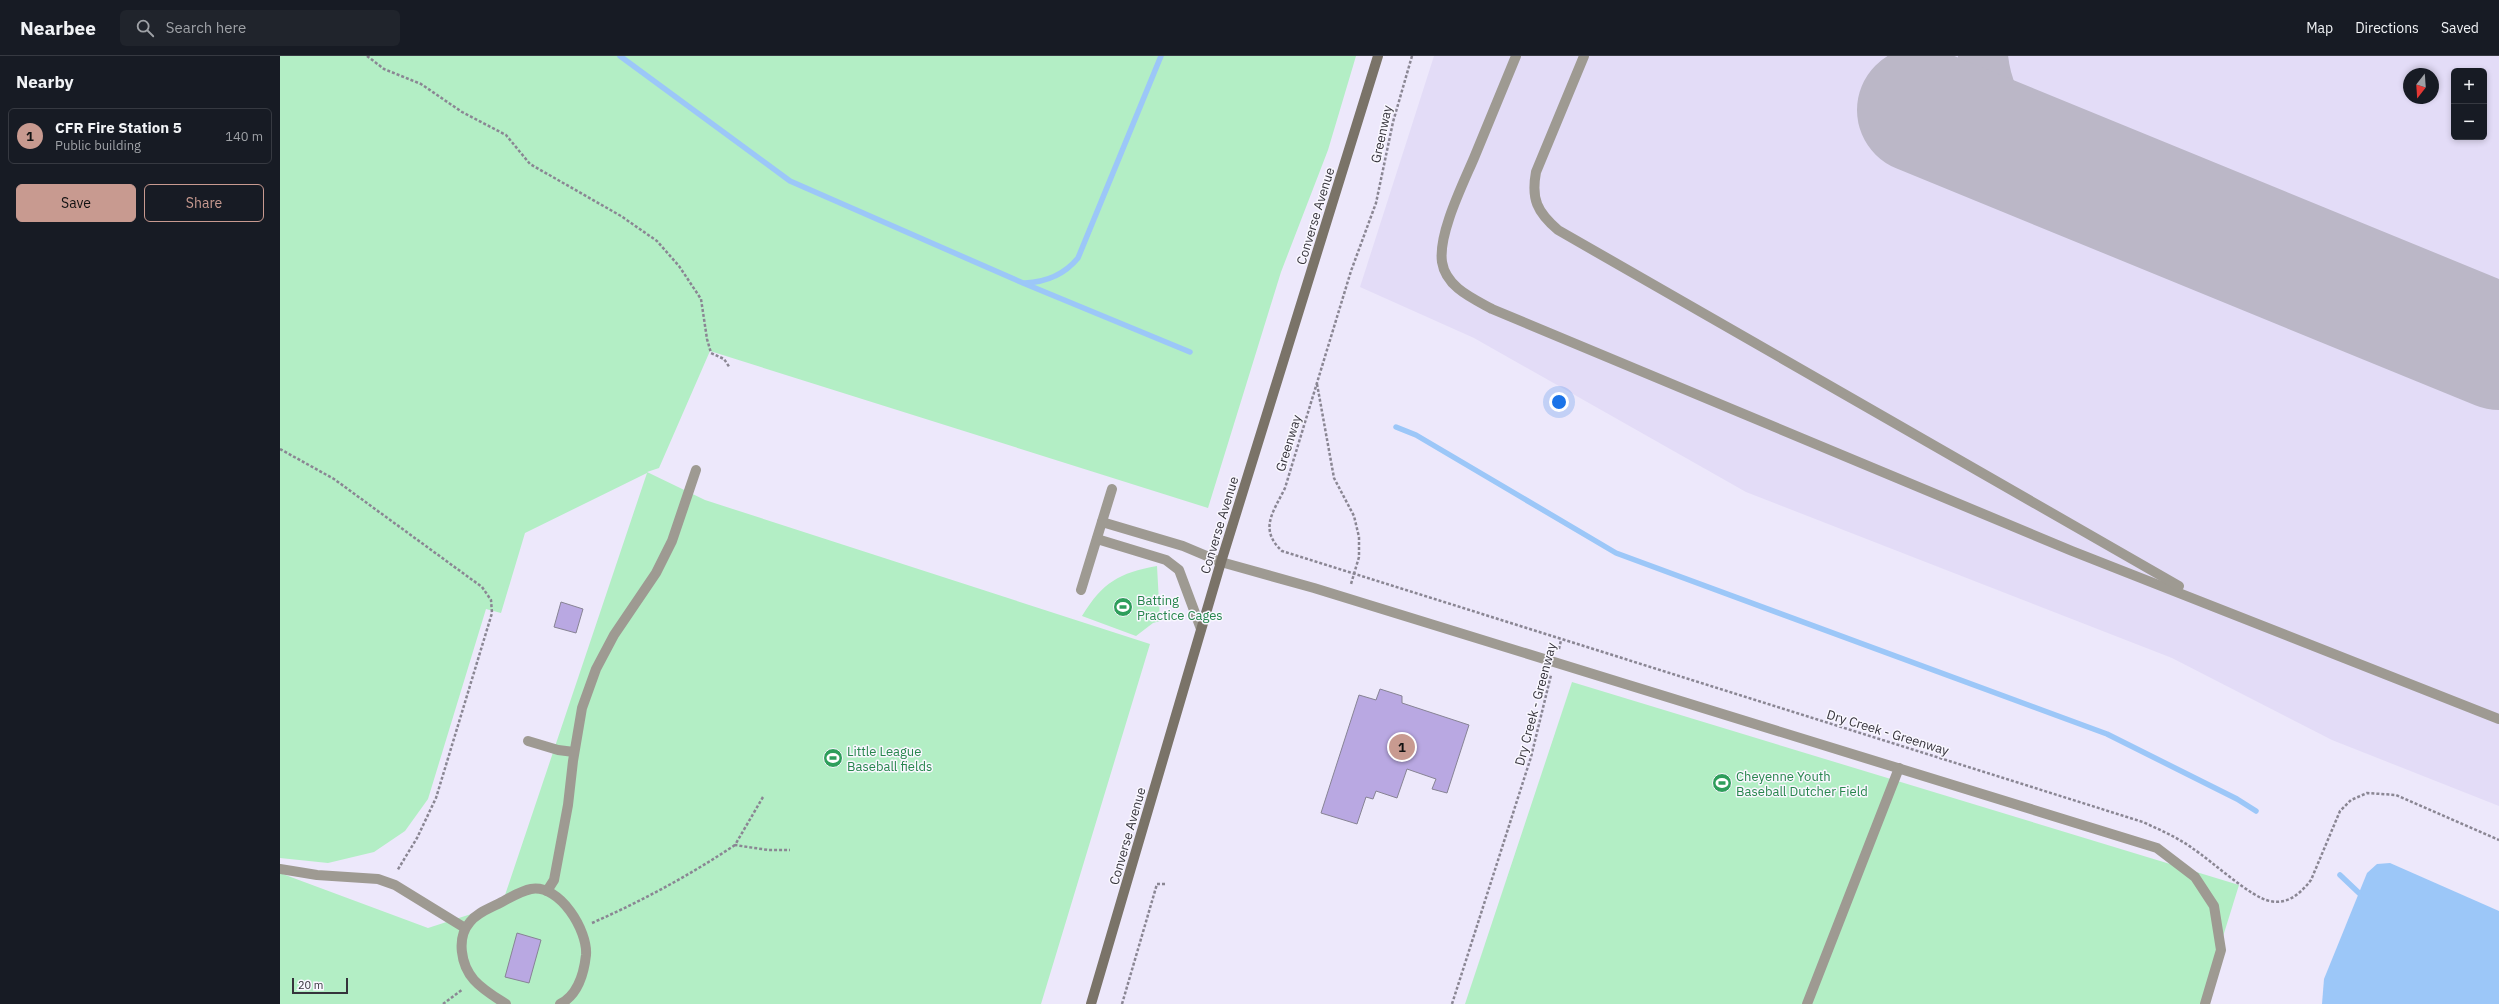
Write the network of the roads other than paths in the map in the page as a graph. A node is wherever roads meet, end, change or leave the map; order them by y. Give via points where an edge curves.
1 (1378, 56) edge
2 (1516, 56) edge
3 (1584, 56) edge
4 (696, 470) dead end
5 (1112, 489) dead end
6 (1102, 522) junction
7 (1097, 539) junction
8 (1221, 562) junction
9 (1082, 590) dead end
10 (2208, 603) junction
11 (1201, 629) junction
12 (2499, 719) edge
13 (528, 741) dead end
14 (574, 752) junction
15 (1899, 768) junction
16 (280, 869) edge
17 (547, 891) junction
18 (464, 928) junction
19 (506, 1004) edge
20 (560, 1004) edge
21 (1090, 1004) edge
22 (1807, 1004) edge
23 (2204, 1004) edge

1 - 8 main road, Converse Avenue
2 - 10 lane via 1451,215 1442,247 1442,263 1448,277 1468,296 1492,309 1911,484
3 - 10 lane via 1536,172 1533,188 1536,203 1545,218 1558,230
4 - 14 lane via 672,541 656,573 614,635 596,669 582,708
5 - 6 lane
6 - 7 lane
6 - 8 lane via 1183,546
7 - 9 lane
7 - 11 lane via 1160,558 1179,570
8 - 11 main road, Converse Avenue
8 - 15 lane
10 - 12 lane
11 - 21 main road, Converse Avenue
13 - 14 lane
14 - 17 lane via 556,872
15 - 22 lane
15 - 23 lane via 2157,848 2195,877 2214,906 2221,950
16 - 18 lane via 317,875 378,879 390,883
17 - 18 lane via 532,888 483,911
17 - 20 lane via 560,899 574,915 586,951 584,969 576,988
18 - 19 lane via 461,950 465,967 474,980

